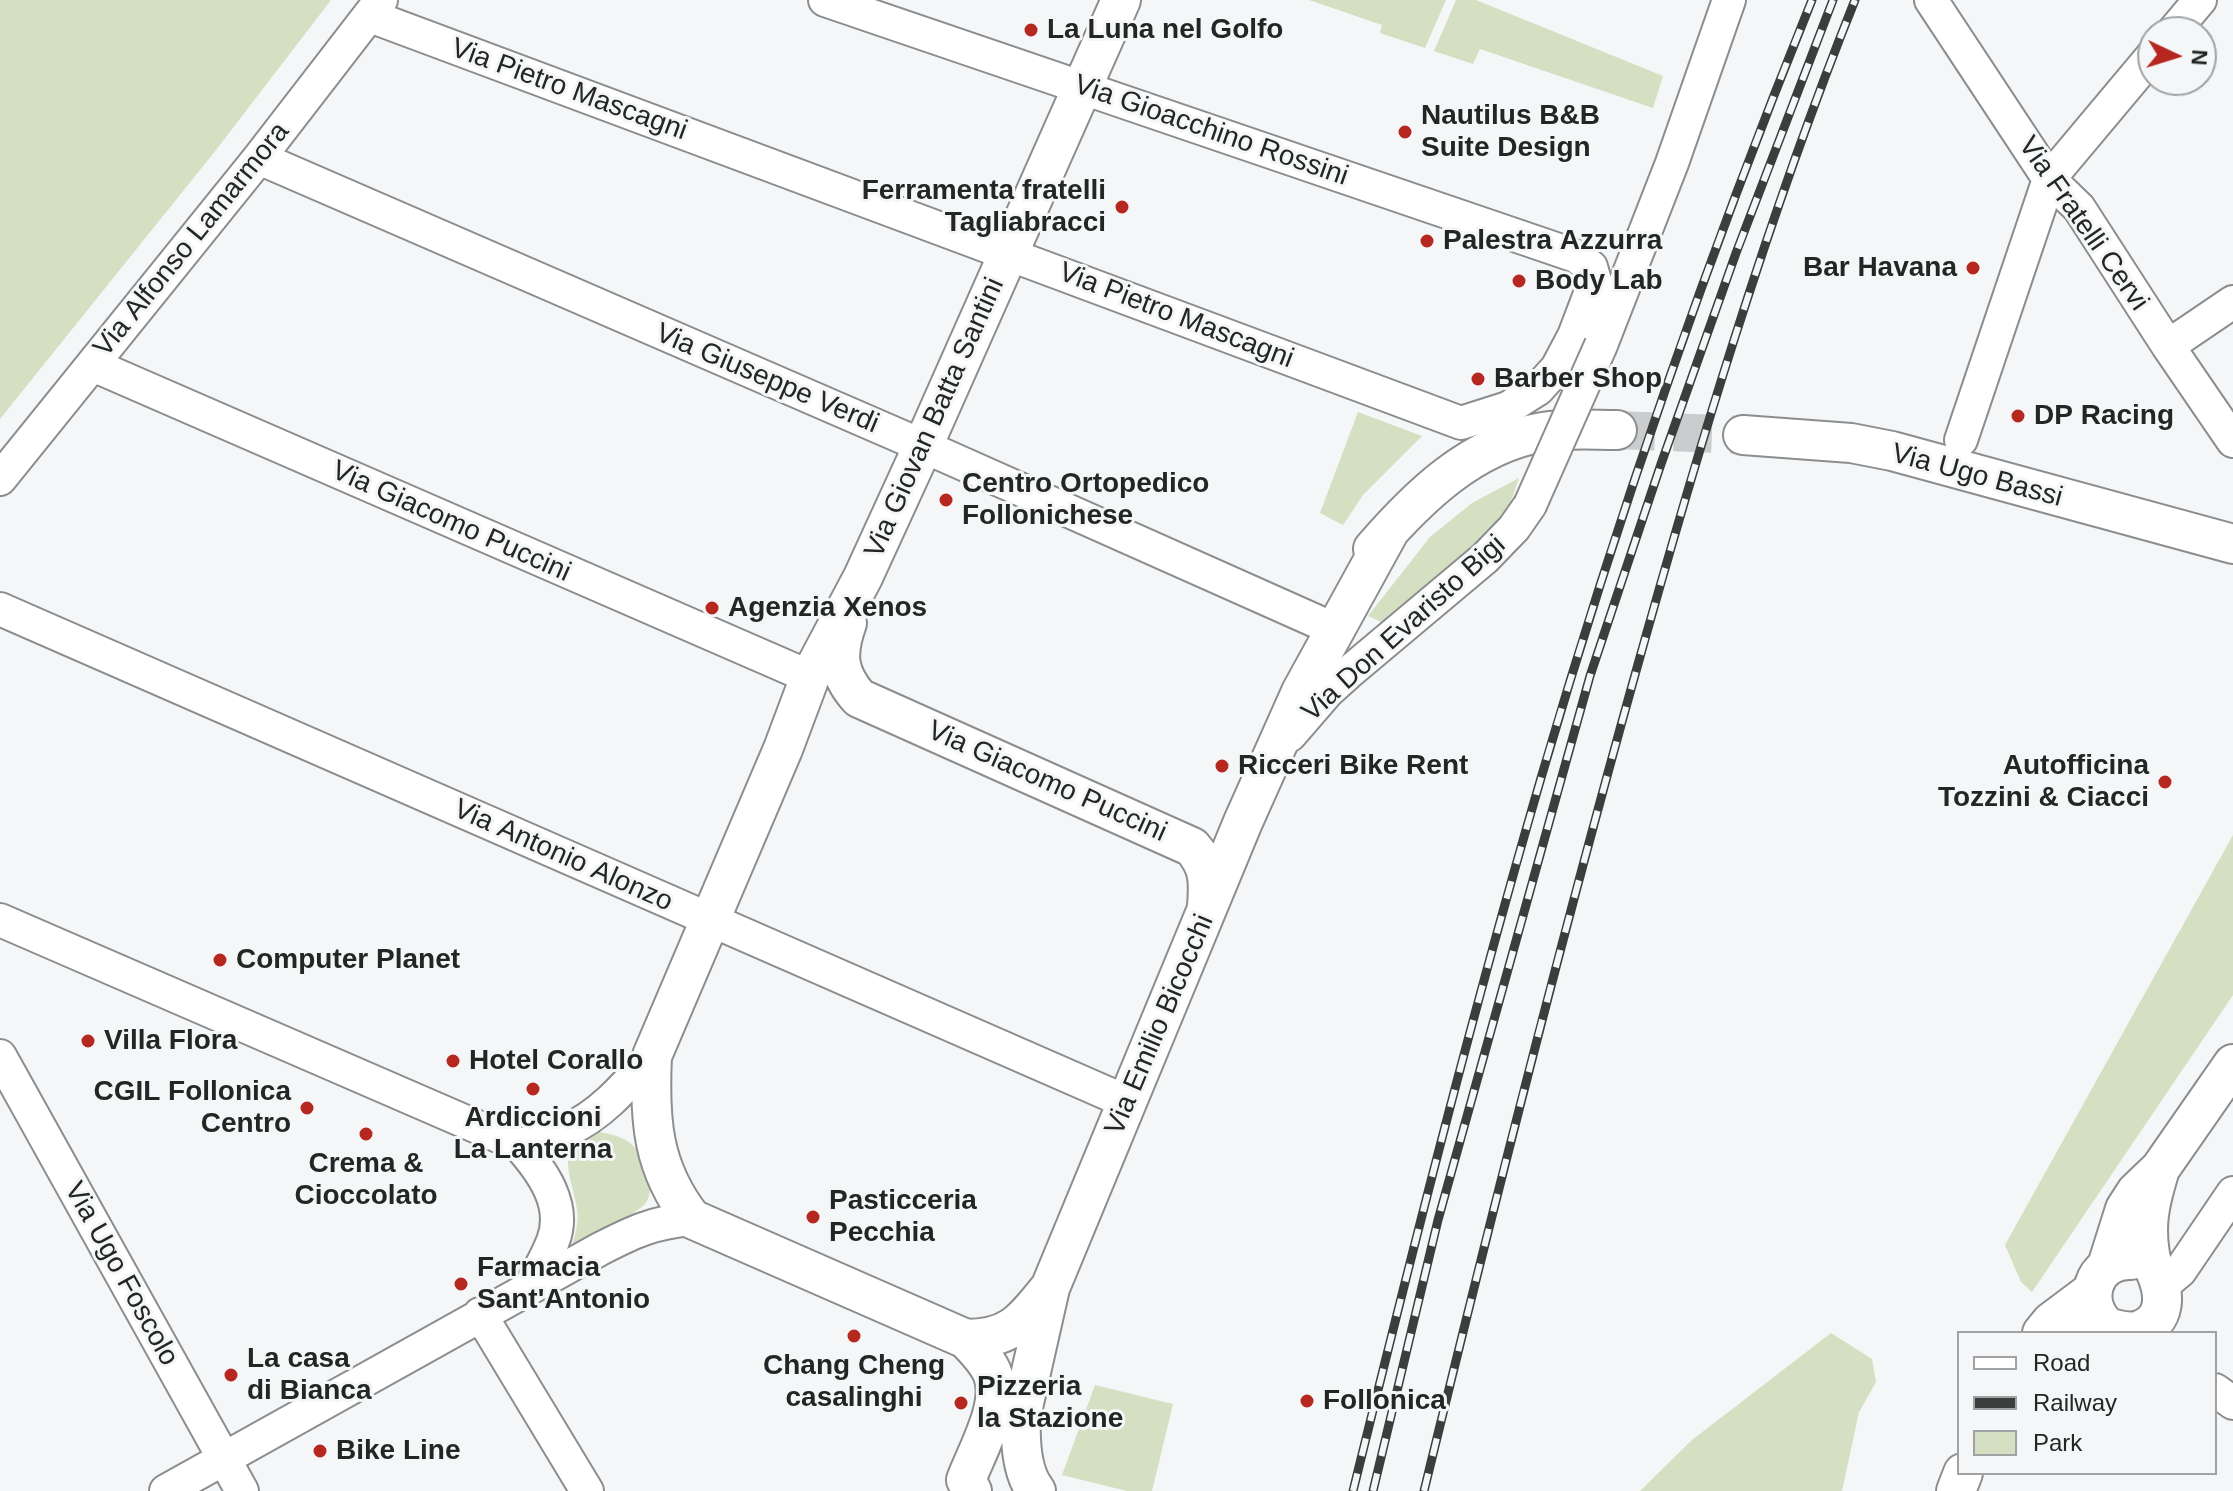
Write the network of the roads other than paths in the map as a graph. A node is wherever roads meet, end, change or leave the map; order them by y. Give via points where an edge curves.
1 (825, 0) edge
2 (1121, 0) edge
3 (1729, 0) edge
4 (1932, 3) edge
5 (376, 8) edge
6 (2137, 74) edge
7 (1084, 88) junction
8 (259, 158) junction
9 (2049, 179) junction
10 (1009, 254) junction
11 (1593, 271) joint
12 (2233, 302) edge
13 (2168, 346) junction
14 (93, 365) junction
15 (1617, 430) tunnel mouth
16 (1743, 435) tunnel mouth
17 (1961, 440) dead end
18 (2233, 441) edge
19 (923, 446) junction
20 (0, 479) edge
21 (1390, 530) junction
22 (2225, 537) edge
23 (863, 577) junction
24 (0, 609) edge
25 (1318, 622) junction
26 (810, 677) junction
27 (859, 698) junction
28 (783, 749) junction
29 (1268, 763) junction
30 (1243, 822) junction
31 (1192, 847) junction
32 (1206, 916) junction
33 (0, 920) edge
34 (709, 920) junction
35 (0, 1056) edge
36 (652, 1056) junction
37 (2233, 1064) edge
38 (1127, 1102) junction
39 (519, 1145) junction
40 (2160, 1169) junction
41 (2233, 1193) edge
42 (692, 1219) junction
43 (2099, 1278) junction
44 (530, 1287) junction
45 (1050, 1288) junction
46 (2163, 1298) edge
47 (480, 1314) junction
48 (2044, 1331) edge
49 (2107, 1331) edge
50 (2135, 1331) edge
51 (966, 1339) junction
52 (223, 1459) junction
53 (1032, 1483) edge
54 (966, 1487) edge
55 (166, 1491) edge
56 (242, 1491) edge
57 (587, 1491) edge

1 - 7 street, Via Gioacchino Rossini
2 - 7 street, Via Giovan Batta Santini
3 - 29 street, Via Don Evaristo Bigi, bridge via 1601,345 1530,505 1500,545 1328,691
4 - 9 street, Via Fratelli Cervi
5 - 8 street, Via Alfonso Lamarmora
5 - 10 street, Via Pietro Mascagni
6 - 9 street
7 - 10 street, Via Giovan Batta Santini
7 - 11 street, Via Gioacchino Rossini via 1576,256
8 - 14 street, Via Alfonso Lamarmora
8 - 19 street, Via Giuseppe Verdi
9 - 13 street, Via Fratelli Cervi via 2079,208
9 - 17 street
10 - 11 street, Via Pietro Mascagni via 1461,423 1508,408 1538,389 1557,368 1594,286
10 - 19 street, Via Giovan Batta Santini
12 - 13 street
13 - 18 street, Via Fratelli Cervi
14 - 20 street, Via Alfonso Lamarmora
14 - 26 street, Via Giacomo Puccini
15 - 21 street, Via Emilio Bicocchi via 1546,432 1504,443 1448,475
16 - 22 street, Via Ugo Bassi via 1892,451 2108,512
19 - 23 street, Via Giovan Batta Santini
19 - 25 street, Via Giuseppe Verdi
21 - 25 street, Via Emilio Bicocchi
21 - 29 street, Via Emilio Bicocchi via 1335,625
23 - 26 street, Via Giovan Batta Santini
23 - 27 street via 840,656 846,682
24 - 34 street, Via Antonio Alonzo
25 - 29 street, Via Emilio Bicocchi via 1288,694
26 - 28 street, Via Giovan Batta Santini
27 - 28 street via 827,704
27 - 31 street, Via Giacomo Puccini
28 - 34 street, Via Giovan Batta Santini
29 - 30 street, Via Emilio Bicocchi
30 - 31 street via 1218,841
30 - 32 street, Via Emilio Bicocchi
31 - 32 street via 1207,870
32 - 38 street, Via Emilio Bicocchi
33 - 39 street
34 - 36 street, Via Giovan Batta Santini
34 - 38 street, Via Antonio Alonzo
35 - 52 street, Via Ugo Foscolo
36 - 39 street via 593,1115 569,1130
36 - 42 street via 650,1105 656,1147 674,1196
37 - 40 street
38 - 45 street, Via Emilio Bicocchi
39 - 44 street via 551,1188 556,1213 555,1238
40 - 43 street via 2125,1209
40 - 46 street via 2148,1231
41 - 46 street
42 - 44 street via 642,1227
42 - 51 street
43 - 46 street via 2115,1262 2141,1262
43 - 48 street via 2080,1302
43 - 49 street via 2095,1312
44 - 47 street
45 - 51 street via 1015,1327 996,1337
45 - 53 street via 1021,1416
46 - 50 street via 2156,1319
47 - 52 street
47 - 57 street
51 - 54 street via 993,1372 996,1386 994,1409
52 - 55 street
52 - 56 street, Via Ugo Foscolo
53 - 54 street via 992,1467

